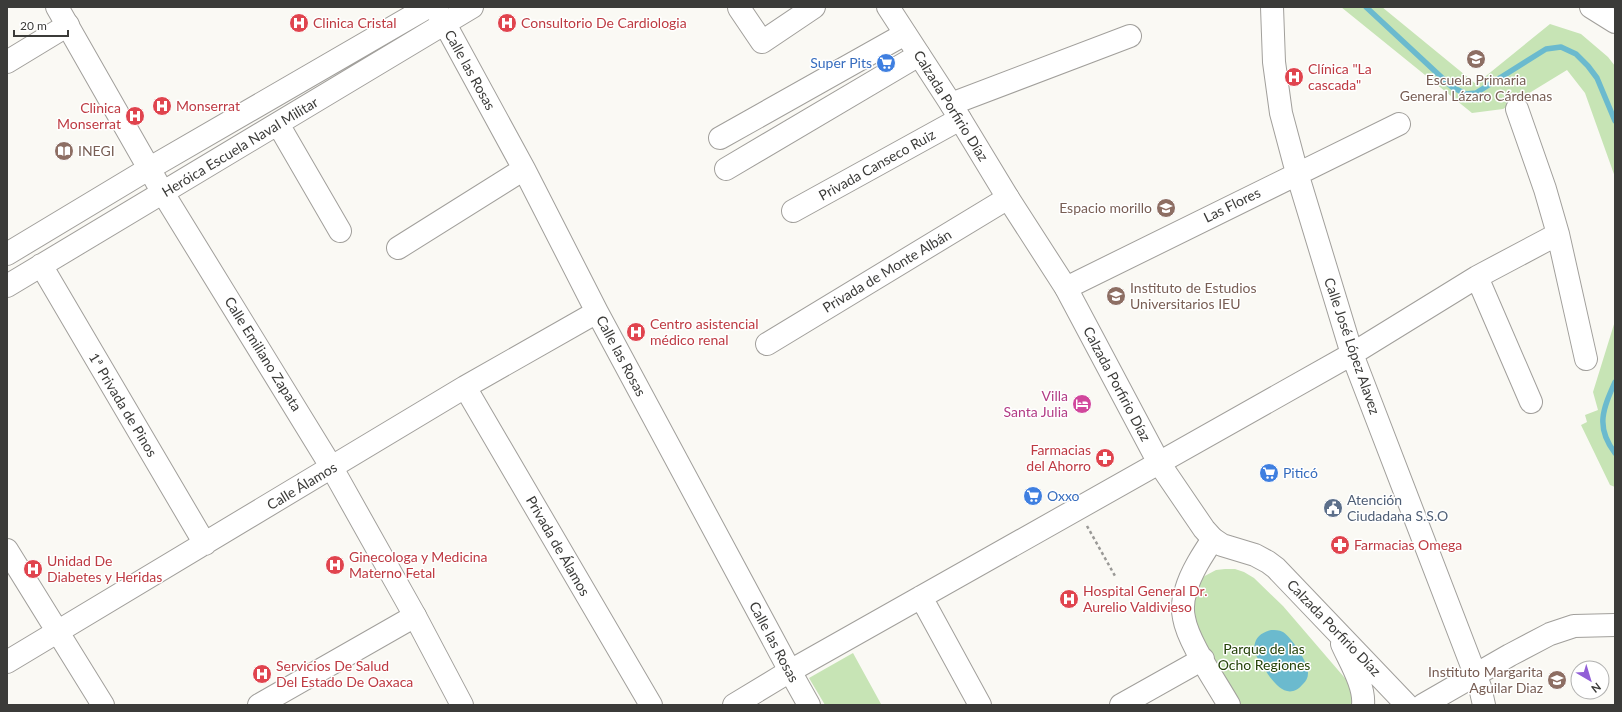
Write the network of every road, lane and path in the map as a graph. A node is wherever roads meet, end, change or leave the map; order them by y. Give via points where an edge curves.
1 (428, 7) edge
2 (472, 7) edge
3 (740, 7) edge
4 (814, 7) edge
5 (888, 7) edge
6 (1272, 7) edge
7 (1591, 7) edge
8 (439, 15) edge
9 (63, 16) edge
10 (1615, 22) edge
11 (905, 34) junction
12 (1130, 36) dead end
13 (919, 55) junction
14 (7, 62) edge
15 (1517, 109) dead end
16 (956, 112) junction
17 (278, 124) junction
18 (1399, 124) dead end
19 (720, 138) dead end
20 (150, 168) junction
21 (524, 169) junction
22 (726, 169) dead end
23 (1297, 172) junction
24 (163, 193) junction
25 (1008, 198) junction
26 (793, 211) dead end
27 (340, 231) dead end
28 (1558, 234) junction
29 (398, 248) dead end
30 (7, 254) edge
31 (41, 266) junction
32 (1477, 277) junction
33 (7, 286) edge
34 (1066, 288) junction
35 (597, 312) junction
36 (766, 344) dead end
37 (1352, 354) junction
38 (1586, 359) dead end
39 (465, 387) junction
40 (1531, 402) dead end
41 (1159, 463) junction
42 (332, 468) junction
43 (1078, 508) junction
44 (1213, 539) junction
45 (205, 544) junction
46 (7, 550) edge
47 (1114, 576) dead end
48 (921, 597) junction
49 (415, 616) junction
50 (1615, 625) edge
51 (1336, 630) junction
52 (57, 632) junction
53 (1203, 659) junction
54 (7, 662) edge
55 (790, 671) junction
56 (1476, 675) junction
57 (103, 705) edge
58 (259, 705) edge
59 (462, 705) edge
60 (651, 705) edge
61 (734, 705) edge
62 (809, 705) edge
63 (980, 705) edge
64 (1120, 705) edge
65 (1229, 705) edge
66 (1364, 705) edge
67 (1407, 705) edge
68 (1423, 705) edge
69 (1469, 705) edge
70 (1484, 705) edge

1 - 20 street, Heróica Escuela Naval Militar
2 - 8 street, Heróica Escuela Naval Militar
3 - 4 street via 762,42
5 - 11 street, Calzada Porfirio Díaz
6 - 23 street, Calle José López Alavez via 1274,62 1281,113
7 - 10 street
8 - 17 street, Heróica Escuela Naval Militar
8 - 21 street, Calle las Rosas
9 - 14 street
9 - 20 street, Calle Emiliano Zapata
11 - 13 street, Calzada Porfirio Díaz
11 - 19 street
12 - 16 street, Privada Canseco Ruiz
13 - 16 street, Calzada Porfirio Díaz
13 - 22 street
15 - 28 street
16 - 25 street, Calzada Porfirio Díaz
16 - 26 street, Privada Canseco Ruiz
17 - 24 street, Heróica Escuela Naval Militar
17 - 27 street
18 - 23 street, Las Flores
20 - 24 street, Calle Emiliano Zapata
20 - 30 street, Heróica Escuela Naval Militar
21 - 29 street
21 - 35 street, Calle las Rosas
23 - 34 street, Las Flores
23 - 37 street, Calle José López Alavez
24 - 31 street, Heróica Escuela Naval Militar
24 - 42 street, Calle Emiliano Zapata
25 - 34 street, Calzada Porfirio Díaz
25 - 36 street, Privada de Monte Albán
28 - 32 street
28 - 38 street
31 - 33 street, Heróica Escuela Naval Militar
31 - 45 street, 1ª Privada de Pinos
32 - 37 street
32 - 40 street
34 - 41 street, Calzada Porfirio Díaz
35 - 39 street, Calle Álamos
35 - 55 street, Calle las Rosas
37 - 41 street
37 - 56 street, Calle José López Alavez
39 - 42 street, Calle Álamos
39 - 60 street, Privada de Álamos
41 - 43 street
41 - 44 street, Calzada Porfirio Díaz
42 - 45 street, Calle Álamos
42 - 49 street, Calle Emiliano Zapata
43 - 47 path
43 - 48 street
44 - 51 street, Calzada Porfirio Díaz via 1222,545 1255,555 1268,562
44 - 53 street via 1193,573 1184,602 1187,628
45 - 52 street, Calle Álamos
46 - 52 street
48 - 55 street
48 - 63 street
49 - 58 street
49 - 59 street, Calle Emiliano Zapata
50 - 56 street via 1574,626 1563,629
51 - 66 street via 1360,686
51 - 67 street, Calzada Porfirio Díaz
52 - 54 street, Calle Álamos
52 - 57 street
53 - 64 street
53 - 65 street
55 - 61 street
55 - 62 street, Calle las Rosas
56 - 68 street
56 - 69 street via 1470,687
56 - 70 street, Calle José López Alavez

